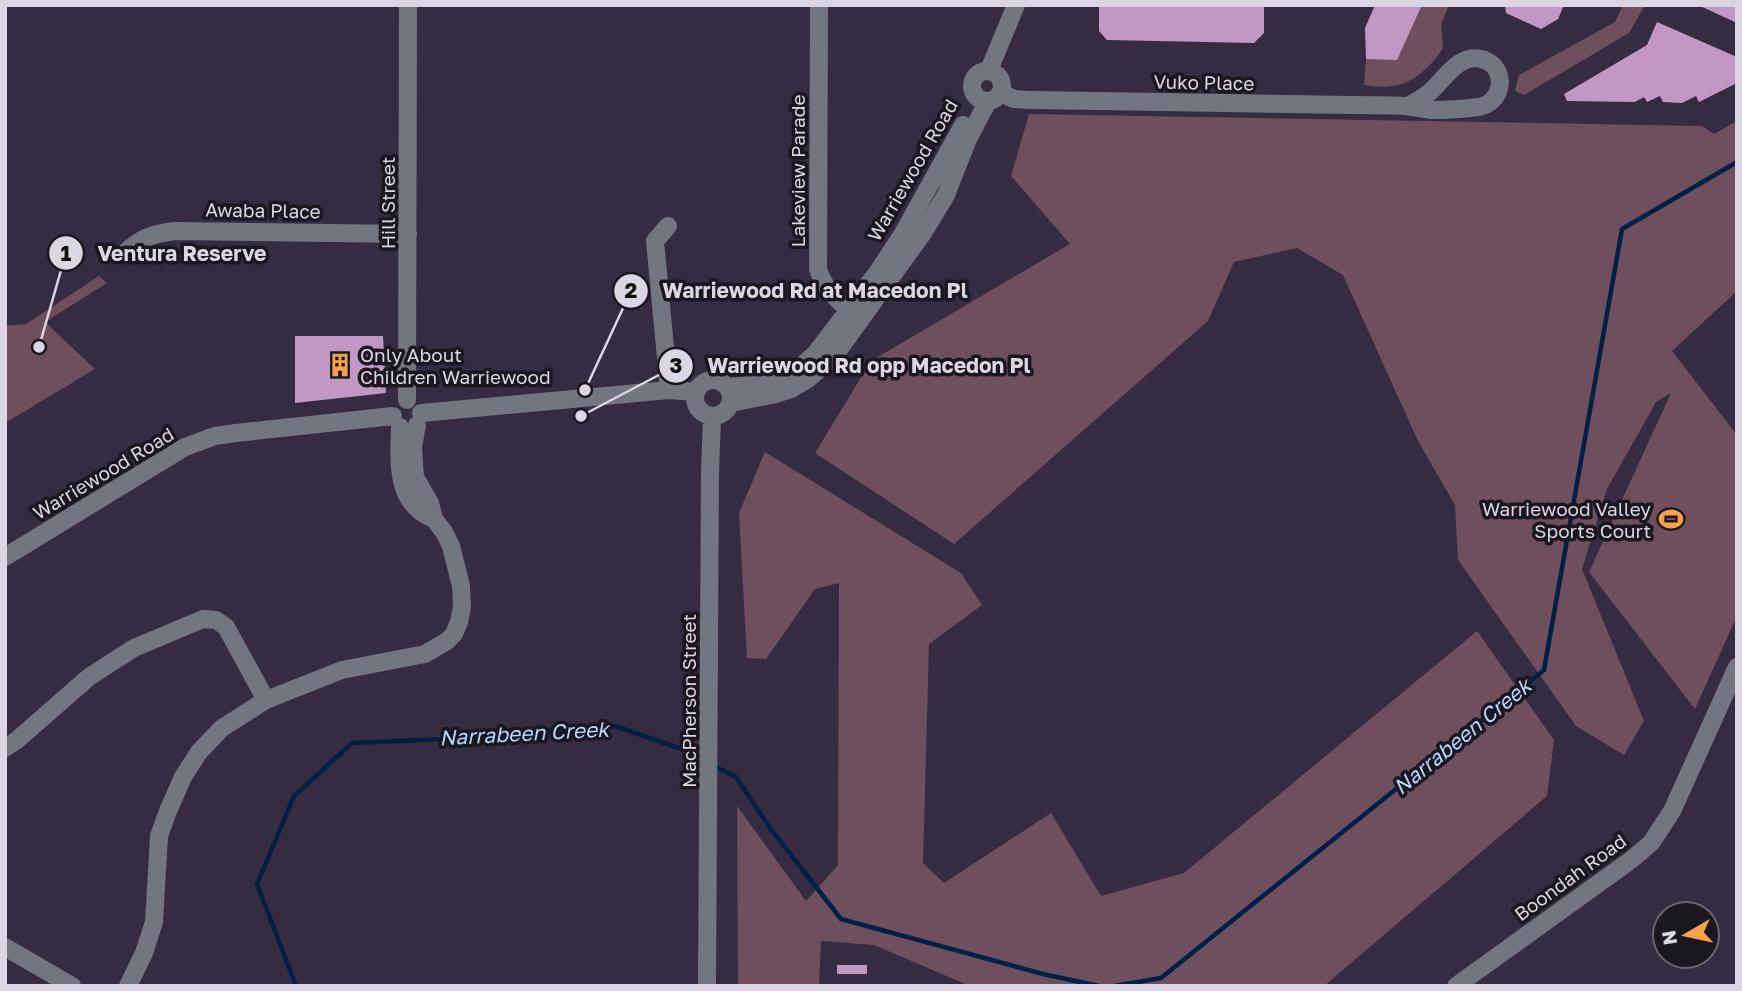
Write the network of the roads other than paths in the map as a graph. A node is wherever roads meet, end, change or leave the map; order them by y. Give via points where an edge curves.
1 (408, 5) edge
2 (818, 5) edge
3 (1016, 5) edge
4 (989, 70) junction
5 (989, 97) junction
6 (1408, 106) junction
7 (668, 226) dead end
8 (408, 234) junction
9 (125, 253) dead end
10 (855, 314) junction
11 (669, 390) junction
12 (696, 392) junction
13 (729, 395) junction
14 (712, 417) junction
15 (408, 420) junction
16 (5, 557) edge
17 (1737, 667) edge
18 (266, 700) junction
19 (5, 748) edge
20 (5, 947) edge
21 (72, 986) edge
22 (128, 986) edge
23 (707, 986) edge
24 (1456, 986) edge

1 - 8 street, Hill Street
2 - 10 street, Lakeview Parade via 818,269 831,293
3 - 4 street
4 - 5 street via 1003,85
4 - 5 street via 973,79 973,92
5 - 6 street, Vuko Place
5 - 10 street, Warriewood Road
6 - 6 street, Vuko Place via 1469,58 1490,63 1499,78 1498,93 1485,106 1430,110
7 - 11 street via 655,241
8 - 9 street, Awaba Place via 175,231 142,238
8 - 15 street, Hill Street via 407,401 398,403 394,411
10 - 13 street, Warriewood Road via 791,373
11 - 12 street, Warriewood Road
11 - 15 street, Warriewood Road
12 - 13 street via 713,380 724,383
12 - 14 street via 698,409
13 - 14 street via 724,413
14 - 23 street, MacPherson Street
15 - 16 street, Warriewood Road via 236,433 197,442
15 - 18 street via 399,469 412,505 434,519 451,547 462,597 454,634 425,654 342,670
17 - 24 street, Boondah Road via 1672,811 1651,843
18 - 19 street via 226,627 216,620 203,620 134,648 89,677
18 - 22 street via 222,728 183,777 159,836 154,922
20 - 21 street

